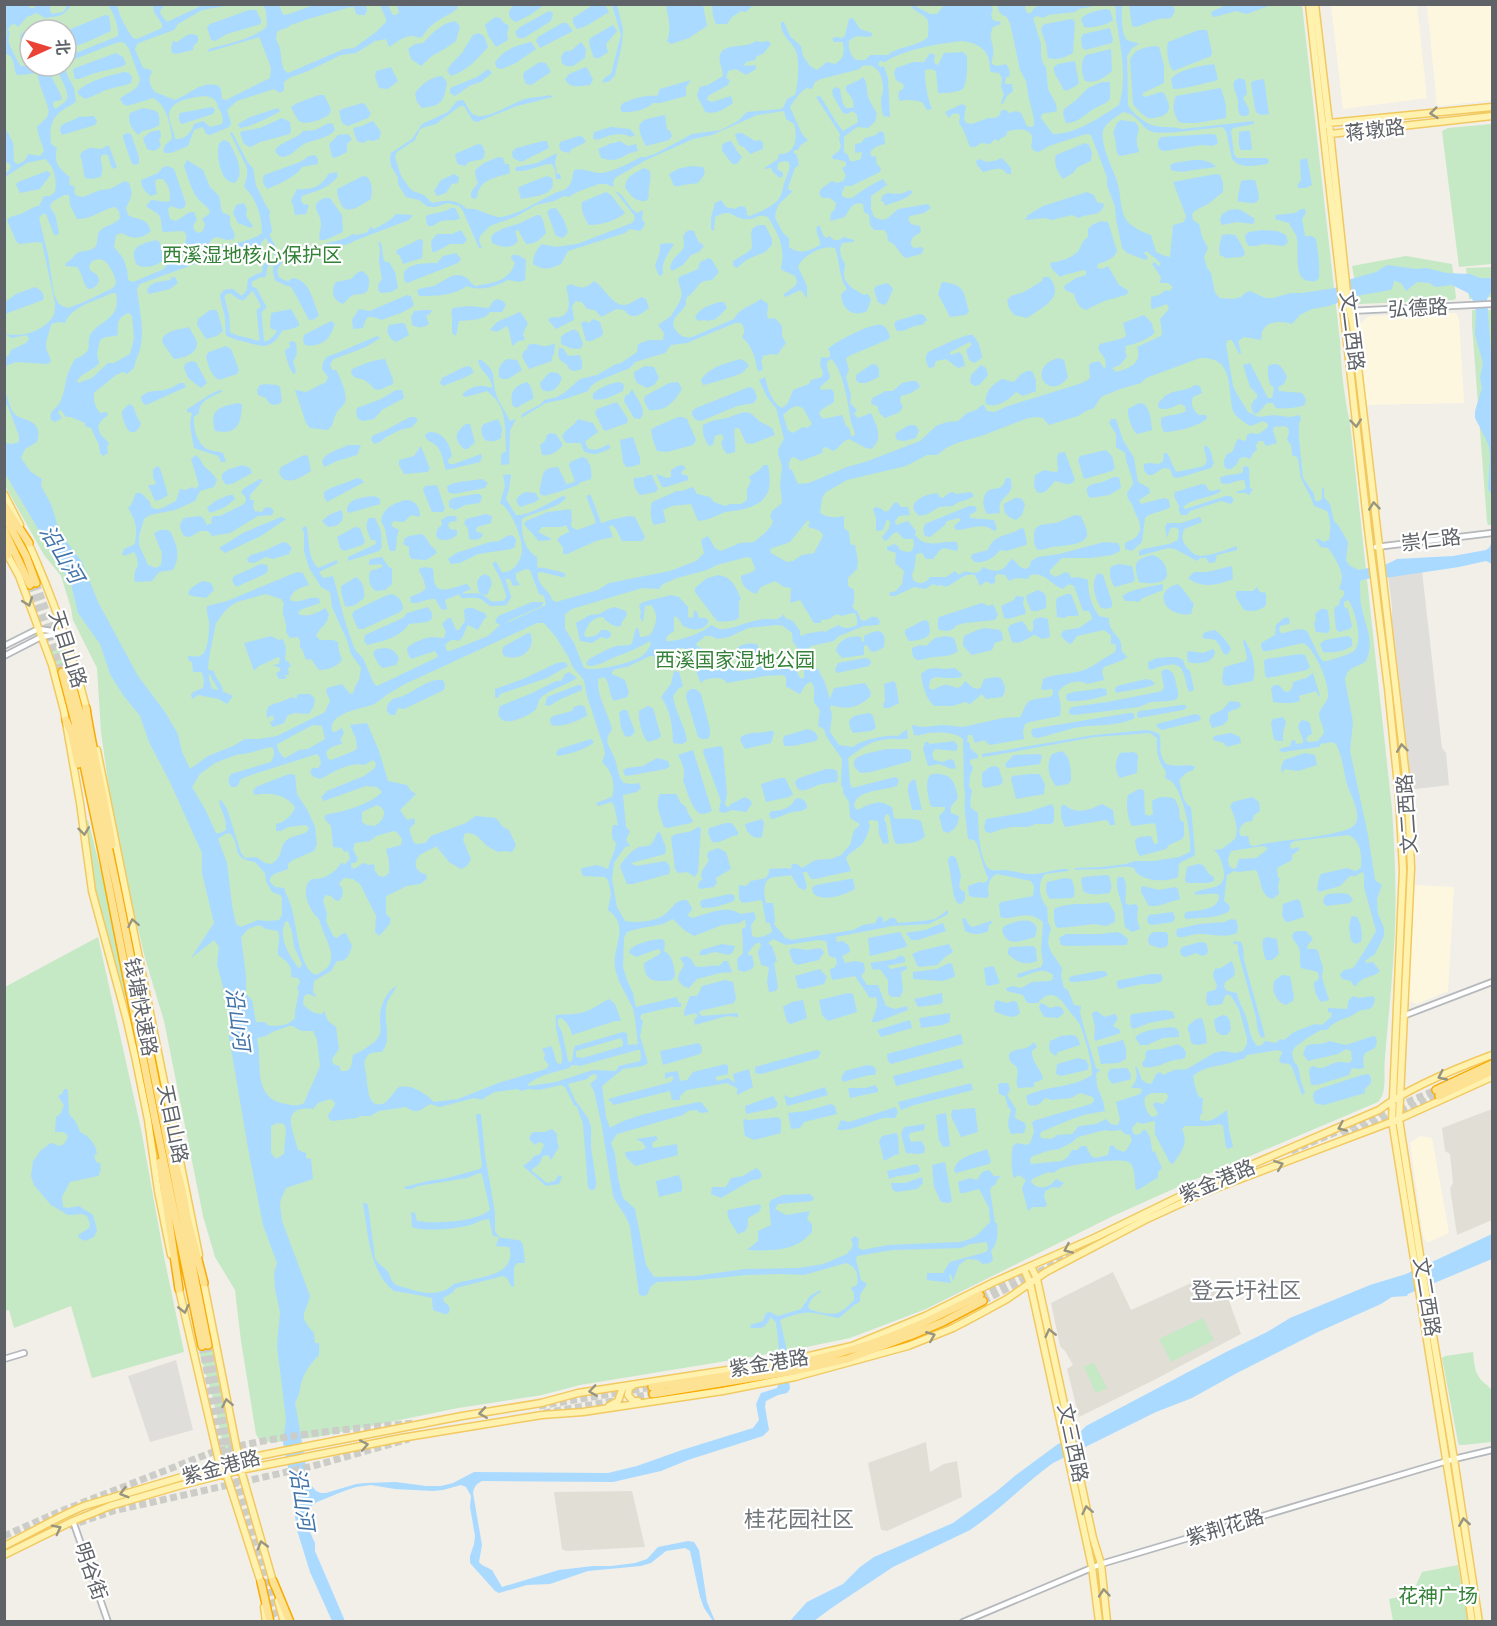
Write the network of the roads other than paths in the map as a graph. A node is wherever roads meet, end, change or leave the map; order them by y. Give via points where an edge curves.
1 (1309, 4) edge
2 (1315, 4) edge
3 (1492, 107) edge
4 (1492, 116) edge
5 (1329, 123) junction
6 (1323, 129) junction
7 (1331, 135) junction
8 (1343, 278) junction
9 (1491, 304) edge
10 (1346, 312) junction
11 (4, 494) edge
12 (4, 505) edge
13 (4, 515) edge
14 (4, 530) edge
15 (1491, 533) edge
16 (29, 543) junction
17 (1378, 546) junction
18 (1370, 548) junction
19 (6, 550) edge
20 (1378, 580) junction
21 (38, 629) junction
22 (64, 633) junction
23 (41, 637) junction
24 (4, 646) edge
25 (4, 656) edge
26 (86, 708) junction
27 (66, 720) junction
28 (106, 874) junction
29 (118, 893) junction
30 (1492, 981) edge
31 (1403, 1016) junction
32 (1492, 1055) edge
33 (1492, 1064) edge
34 (1492, 1071) edge
35 (1492, 1077) edge
36 (1396, 1097) junction
37 (1396, 1120) junction
38 (164, 1123) junction
39 (156, 1124) junction
40 (1031, 1266) junction
41 (1024, 1269) junction
42 (1037, 1279) junction
43 (204, 1283) junction
44 (1030, 1283) junction
45 (179, 1289) junction
46 (1423, 1296) junction
47 (981, 1298) tunnel mouth
48 (911, 1332) junction
49 (852, 1346) junction
50 (24, 1353) dead end
51 (822, 1354) joint
52 (4, 1359) edge
53 (856, 1361) junction
54 (776, 1364) junction
55 (793, 1368) junction
56 (826, 1369) joint
57 (778, 1377) junction
58 (634, 1385) junction
59 (623, 1387) junction
60 (723, 1390) junction
61 (564, 1413) junction
62 (1492, 1450) edge
63 (239, 1460) junction
64 (1451, 1460) junction
65 (220, 1466) junction
66 (241, 1470) junction
67 (226, 1473) junction
68 (73, 1521) junction
69 (4, 1546) edge
70 (4, 1555) edge
71 (1101, 1564) junction
72 (1092, 1567) junction
73 (273, 1581) junction
74 (261, 1582) joint
75 (108, 1622) edge
76 (269, 1622) edge
77 (284, 1622) edge
78 (290, 1622) edge
79 (963, 1622) edge
80 (1099, 1622) edge
81 (1107, 1622) edge
82 (1472, 1622) edge
83 (1479, 1622) edge

1 - 6 main road, 文二西路
2 - 5 main road, 文二西路
3 -> 5 main road, 蒋墩路
4 - 7 main road, 蒋墩路
5 - 6 main road, 蒋墩路
5 - 7 main road, 文二西路
6 - 7 main road, 蒋墩路
6 - 8 main road, 文二西路
7 - 8 main road, 文二西路
8 - 10 main road, 文二西路
9 - 10 street, 弘德路
17 -> 10 main road, 文二西路 via 1353,324
10 -> 18 main road, 文二西路
11 - 16 main road, 天目山路
12 - 16 highway
13 - 14 highway via 26,556 33,584
15 - 17 street, 崇仁路
16 - 22 main road, 天目山路
17 - 18 street, 崇仁路
17 - 20 main road, 文二西路
18 - 20 main road, 文二西路
19 -> 21 main road, 天目山路
31 -> 20 main road, 文二西路 via 1411,868 1408,795
20 - 36 main road, 文二西路 via 1402,838
21 - 22 street
21 - 23 main road, 天目山路
21 - 24 street
22 - 23 street
22 - 26 main road, 天目山路
23 - 25 street
23 - 27 main road, 天目山路
26 - 29 highway
43 -> 26 main road, 天目山路 via 122,866
27 - 28 highway
27 -> 45 main road, 天目山路 via 92,891 127,1021
28 - 29 highway, 钱塘快速路 via 65,671 80,714
28 - 39 highway, 钱塘快速路
29 - 38 highway, 钱塘快速路
30 - 31 street
31 - 36 main road, 文二西路
32 -> 36 main road, 紫金港路
33 - 34 highway via 1437,1093
35 - 37 main road, 紫金港路
36 - 37 main road, 文二西路
36 -> 40 main road, 紫金港路 via 1379,1110
42 -> 37 main road, 紫金港路 via 1102,1241 1196,1197
37 - 46 main road, 文二西路 via 1421,1263
37 - 46 main road, 文二西路 via 1414,1267
38 - 39 highway, 钱塘快速路 via 205,1346
38 - 43 highway
39 - 45 highway
40 - 41 main road, 紫金港路
40 - 42 main road, 文三西路
41 - 44 main road, 文三西路
41 - 49 main road, 紫金港路 via 925,1317
42 - 44 main road, 紫金港路
71 -> 42 main road, 文三西路
63 -> 43 main road, 天目山路
53 -> 44 main road, 紫金港路 via 953,1328
44 - 72 main road, 文三西路
45 -> 65 main road, 天目山路
46 - 64 main road, 文二西路
47 - 48 highway via 943,1322
48 - 49 highway
48 - 53 highway
48 - 55 highway, 紫金港路 via 855,1356
49 - 51 main road, 紫金港路
50 - 52 street
51 - 55 highway
53 - 56 main road, 紫金港路
54 - 55 highway
54 - 57 highway via 652,1391
54 - 58 main road, 紫金港路
55 - 56 highway
55 - 57 highway, 紫金港路
57 - 60 main road, 紫金港路
58 - 59 main road, 紫金港路
58 - 60 main road via 628,1392 635,1401
59 - 61 main road via 614,1404
59 -> 63 main road, 紫金港路
60 - 61 main road, 紫金港路
66 -> 61 main road, 紫金港路 via 401,1438
62 - 64 street, 紫荆花路
63 - 65 main road, 紫金港路
63 - 66 main road, 天目山路
64 - 71 street, 紫荆花路
64 - 82 main road, 文二西路
83 -> 64 main road, 文二西路
65 - 67 main road, 天目山路
65 -> 69 main road, 紫金港路 via 84,1506
66 - 67 main road, 紫金港路
73 -> 66 main road, 天目山路
67 - 68 main road, 紫金港路 via 148,1494
67 - 74 main road, 天目山路
70 -> 68 main road, 紫金港路
68 - 75 street, 明谷街
71 - 72 street, 紫荆花路
81 -> 71 main road, 文三西路
72 - 79 street, 紫荆花路
72 - 80 main road, 文三西路
73 - 77 main road, 天目山路
73 - 78 highway
74 - 76 highway

